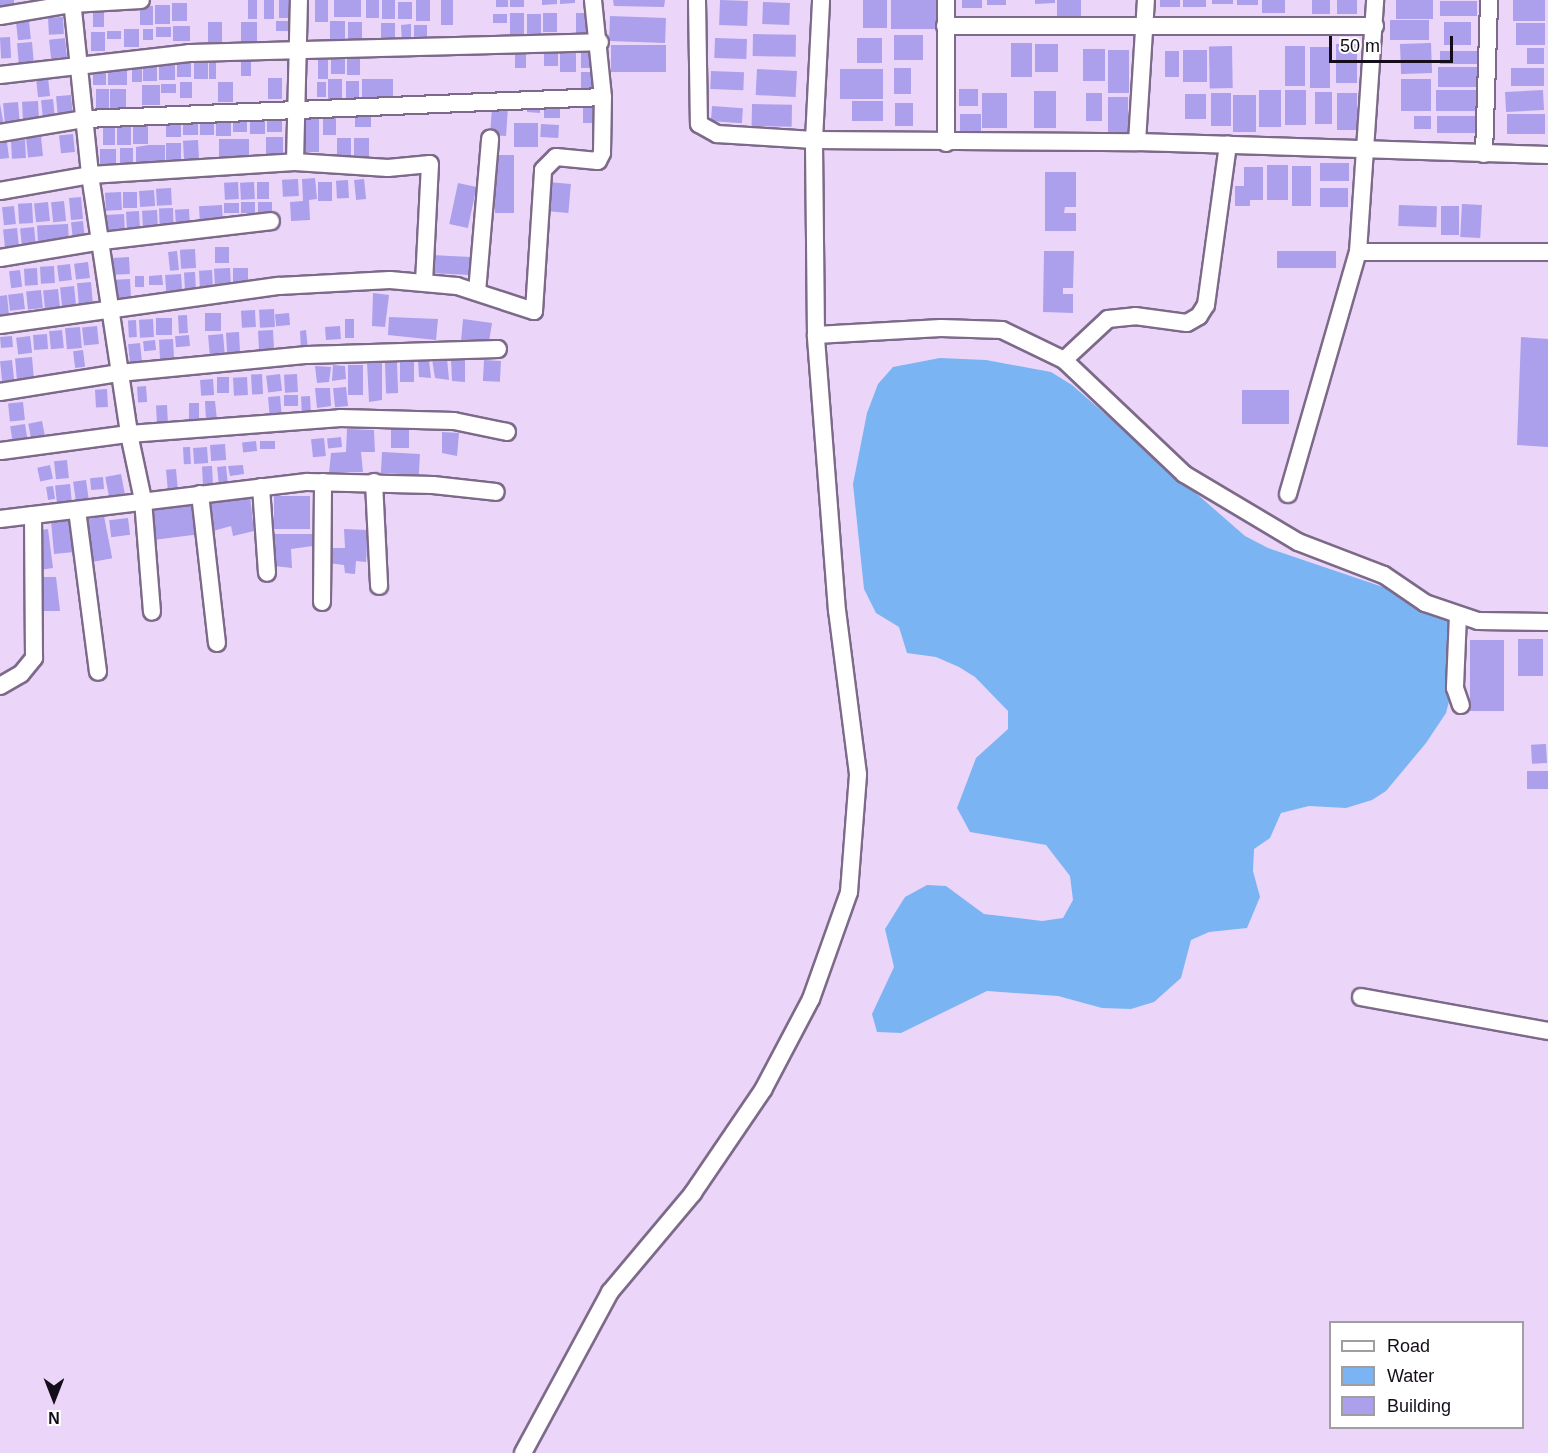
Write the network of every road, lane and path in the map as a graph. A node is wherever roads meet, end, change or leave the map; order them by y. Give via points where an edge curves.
1 (141, 0) edge
2 (299, 0) edge
3 (593, 0) edge
4 (697, 0) edge
5 (821, 0) edge
6 (946, 0) edge
7 (1146, 0) edge
8 (1375, 0) edge
9 (1489, 0) edge
10 (72, 2) edge
11 (0, 16) edge
12 (945, 26) junction
13 (1146, 26) junction
14 (1375, 26) junction
15 (600, 42) junction
16 (297, 49) junction
17 (80, 63) junction
18 (0, 75) edge
19 (603, 96) junction
20 (295, 110) junction
21 (85, 119) junction
22 (0, 133) edge
23 (490, 139) dead end
24 (814, 140) junction
25 (1137, 142) junction
26 (946, 143) junction
27 (1228, 144) junction
28 (1365, 148) junction
29 (1484, 154) junction
30 (1548, 155) edge
31 (295, 162) junction
32 (90, 175) junction
33 (0, 191) edge
34 (271, 221) dead end
35 (102, 241) junction
36 (1358, 252) junction
37 (1548, 252) edge
38 (0, 258) edge
39 (424, 282) junction
40 (477, 292) junction
41 (112, 308) junction
42 (0, 325) edge
43 (816, 335) junction
44 (498, 349) dead end
45 (1064, 360) junction
46 (119, 372) junction
47 (0, 392) edge
48 (507, 432) dead end
49 (129, 434) junction
50 (1, 451) edge
51 (323, 482) junction
52 (374, 482) junction
53 (261, 487) junction
54 (496, 492) dead end
55 (200, 494) junction
56 (1288, 494) dead end
57 (143, 500) junction
58 (77, 510) junction
59 (33, 515) junction
60 (0, 519) edge
61 (267, 573) dead end
62 (379, 586) dead end
63 (322, 602) dead end
64 (152, 612) dead end
65 (1458, 615) junction
66 (1548, 622) edge
67 (217, 643) dead end
68 (98, 672) dead end
69 (0, 686) edge
70 (1461, 705) dead end
71 (1361, 997) dead end
72 (1548, 1031) edge
73 (524, 1453) edge

1 - 10 street
2 - 16 street
3 - 15 street
4 - 24 street via 699,124 717,134
5 - 24 street
6 - 12 street
7 - 13 street
8 - 14 street
9 - 29 street
10 - 11 street
10 - 17 street
12 - 13 street
12 - 26 street
13 - 14 street
13 - 25 street
14 - 28 street
15 - 16 street
15 - 19 street
16 - 17 street
16 - 20 street
17 - 18 street
17 - 21 street
19 - 20 street
19 - 40 street via 602,153 598,161 556,157 543,170 534,311
20 - 21 street
20 - 31 street
21 - 22 street
21 - 32 street
23 - 40 street
24 - 26 street
24 - 43 street
25 - 26 street
25 - 27 street
27 - 28 street
27 - 45 street via 1206,305 1199,316 1186,322 1135,316 1108,320
28 - 29 street
28 - 36 street
29 - 30 street
31 - 32 street
31 - 39 street via 388,168 430,164
32 - 33 street
32 - 35 street
34 - 35 street
35 - 38 street
35 - 41 street
36 - 37 street
36 - 56 street
39 - 40 street
39 - 41 street via 279,286
41 - 42 street
41 - 46 street
43 - 45 street via 940,328 1002,330
43 - 73 street via 837,611 858,774 849,892 812,999 763,1090 693,1193 610,1293
44 - 46 street via 364,351
45 - 65 street via 1184,474 1298,542 1384,575 1425,603
46 - 47 street
46 - 49 street
48 - 49 street via 454,421 340,418
49 - 50 street
49 - 57 street
51 - 52 street
51 - 53 street
51 - 63 street
52 - 54 street
52 - 62 street
53 - 55 street
53 - 61 street
55 - 57 street
55 - 67 street
57 - 58 street
57 - 64 street
58 - 59 street
58 - 68 street
59 - 60 street
59 - 69 street via 34,658 21,674
65 - 66 street via 1478,621
65 - 70 street via 1455,688
71 - 72 street

